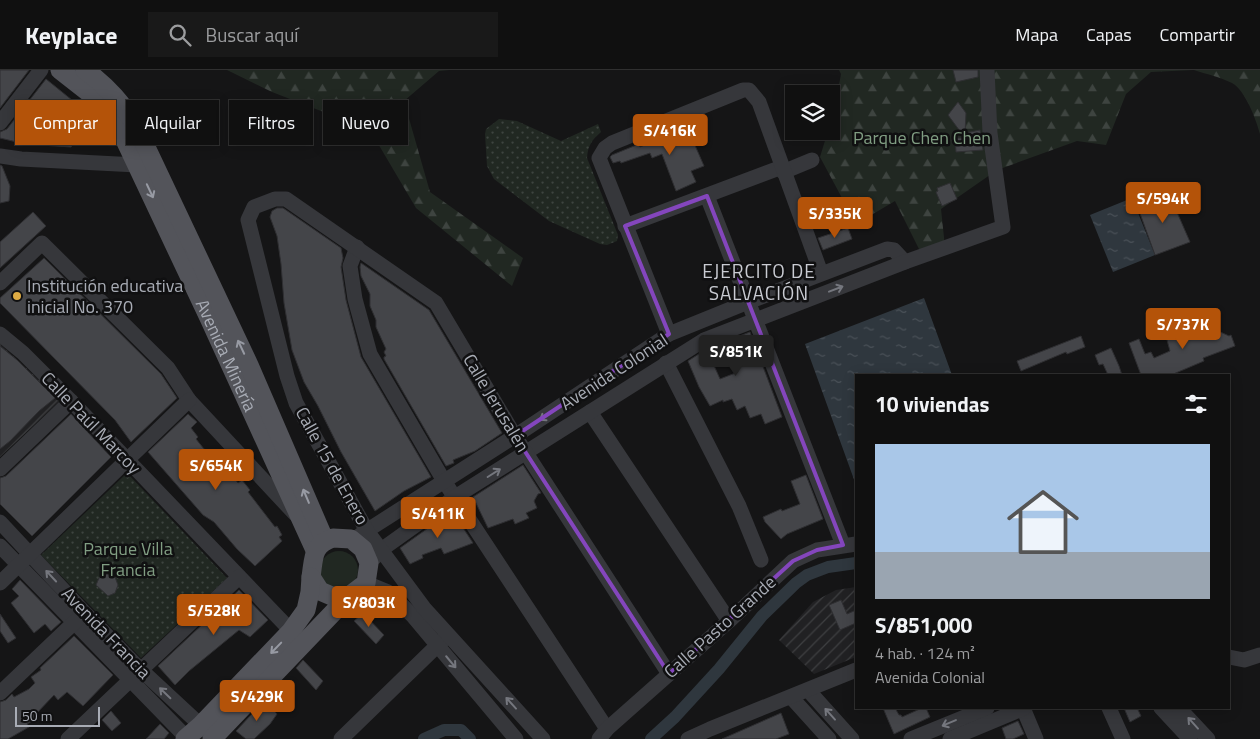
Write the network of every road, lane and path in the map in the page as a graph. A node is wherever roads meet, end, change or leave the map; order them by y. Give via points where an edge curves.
1 (41, 70) edge
2 (60, 70) edge
3 (85, 70) edge
4 (987, 70) edge
5 (0, 123) edge
6 (0, 156) edge
7 (812, 160) dead end
8 (137, 165) junction
9 (782, 169) junction
10 (707, 196) junction
11 (263, 202) joint
12 (625, 226) junction
13 (357, 247) junction
14 (905, 262) junction
15 (821, 274) junction
16 (0, 283) edge
17 (748, 302) junction
18 (755, 320) junction
19 (0, 334) edge
20 (669, 334) junction
21 (666, 363) junction
22 (620, 367) junction
23 (631, 386) junction
24 (189, 400) junction
25 (71, 401) junction
26 (590, 412) junction
27 (515, 436) junction
28 (526, 453) junction
29 (127, 460) junction
30 (0, 469) edge
31 (444, 481) junction
32 (455, 498) junction
33 (301, 521) junction
34 (0, 522) edge
35 (359, 535) junction
36 (850, 544) edge
37 (320, 545) junction
38 (0, 546) edge
39 (30, 553) junction
40 (375, 556) junction
41 (761, 560) dead end
42 (19, 565) junction
43 (239, 576) junction
44 (311, 577) junction
45 (0, 583) edge
46 (366, 583) junction
47 (349, 596) junction
48 (79, 618) junction
49 (729, 621) junction
50 (449, 634) junction
51 (298, 638) junction
52 (437, 646) junction
53 (1260, 655) edge
54 (1230, 657) edge
55 (140, 669) junction
56 (855, 670) edge
57 (669, 674) junction
58 (129, 680) junction
59 (808, 690) junction
60 (0, 693) edge
61 (790, 697) junction
62 (985, 709) edge
63 (1022, 709) edge
64 (1024, 709) edge
65 (1110, 709) edge
66 (1163, 709) edge
67 (1180, 709) edge
68 (603, 734) edge
69 (200, 737) edge
70 (68, 739) edge
71 (341, 739) edge
72 (516, 739) edge
73 (543, 739) edge
74 (688, 739) edge
75 (829, 739) edge
76 (852, 739) edge
77 (912, 739) edge
78 (950, 739) edge
79 (1036, 739) edge
80 (1123, 739) edge
81 (1190, 739) edge
82 (1208, 739) edge

1 - 5 street
2 - 8 main road, Avenida Minería via 109,111
37 -> 3 main road, Avenida Minería via 249,365 137,128 125,107
4 - 14 street via 990,134 1003,226
6 - 8 street
7 - 9 street
8 -> 33 main road, Avenida Minería
9 - 10 street
9 - 12 street via 759,102 749,90 744,90 605,148 598,158
9 - 15 street
10 - 12 street
10 - 17 street
11 - 13 street, Calle Jerusalén via 286,199
11 - 35 street, Calle 15 de Enero via 254,207 248,220 287,376 296,403
12 - 20 street
13 - 27 street, Calle Jerusalén via 436,303
13 - 31 street via 350,266 370,354
14 - 15 street, Avenida Colonial via 894,250 886,249
18 -> 14 street, Avenida Colonial
15 - 17 street, Avenida Colonial
16 - 24 street via 42,243 168,368
17 - 18 street
17 - 20 street, Avenida Colonial
18 - 21 street, Avenida Colonial via 704,340
18 - 36 street
19 - 25 street, Calle Paúl Marcoy
20 - 22 street, Avenida Colonial
21 - 23 street, Avenida Colonial
21 - 41 street via 739,506
22 - 23 street
22 -> 27 street, Avenida Colonial
23 - 26 street, Avenida Colonial
24 - 29 street
24 - 33 street
25 - 29 street, Calle Paúl Marcoy
25 - 30 street
26 - 28 street, Avenida Colonial
26 - 49 street
27 - 28 street, Calle Jerusalén
27 - 31 street, Avenida Colonial
32 -> 28 street, Avenida Colonial
28 - 57 street, Calle Jerusalén
29 - 39 street
29 - 43 street, Calle Paúl Marcoy
31 - 32 street
31 - 35 street, Avenida Colonial
32 - 40 street, Avenida Colonial
32 - 68 street
33 - 37 main road, Avenida Minería
34 - 39 street, Avenida Francia
35 - 37 main road via 333,538
35 - 40 main road via 363,548
36 - 49 street, Calle Pasto Grande via 817,550 793,561
37 - 44 main road
38 - 42 street, Avenida Francia
39 - 42 street
48 -> 39 street, Avenida Francia
40 - 46 main road
40 - 50 street
42 - 45 street
42 - 48 street, Avenida Francia
43 - 51 street, Calle Paúl Marcoy
43 - 55 street
44 - 47 main road via 320,591 334,597
44 - 51 main road
46 - 47 main road
46 - 52 street via 388,592
47 - 51 main road
48 - 55 street, Avenida Francia
48 - 58 street, Avenida Francia
48 - 60 street
49 - 57 street, Calle Pasto Grande
50 - 52 street
73 -> 50 street
51 - 69 main road
52 - 71 street
52 -> 72 street
53 - 54 street via 1244,660
55 - 58 street
69 -> 55 street, Avenida Francia
56 - 59 street
57 - 68 street, Calle Pasto Grande
58 - 69 street, Avenida Francia
58 - 70 street
59 - 61 street
76 -> 59 street
61 - 74 street
61 - 75 street
62 -> 77 street
63 - 78 street
64 - 79 street
65 - 80 street
66 - 81 street
82 -> 67 street

